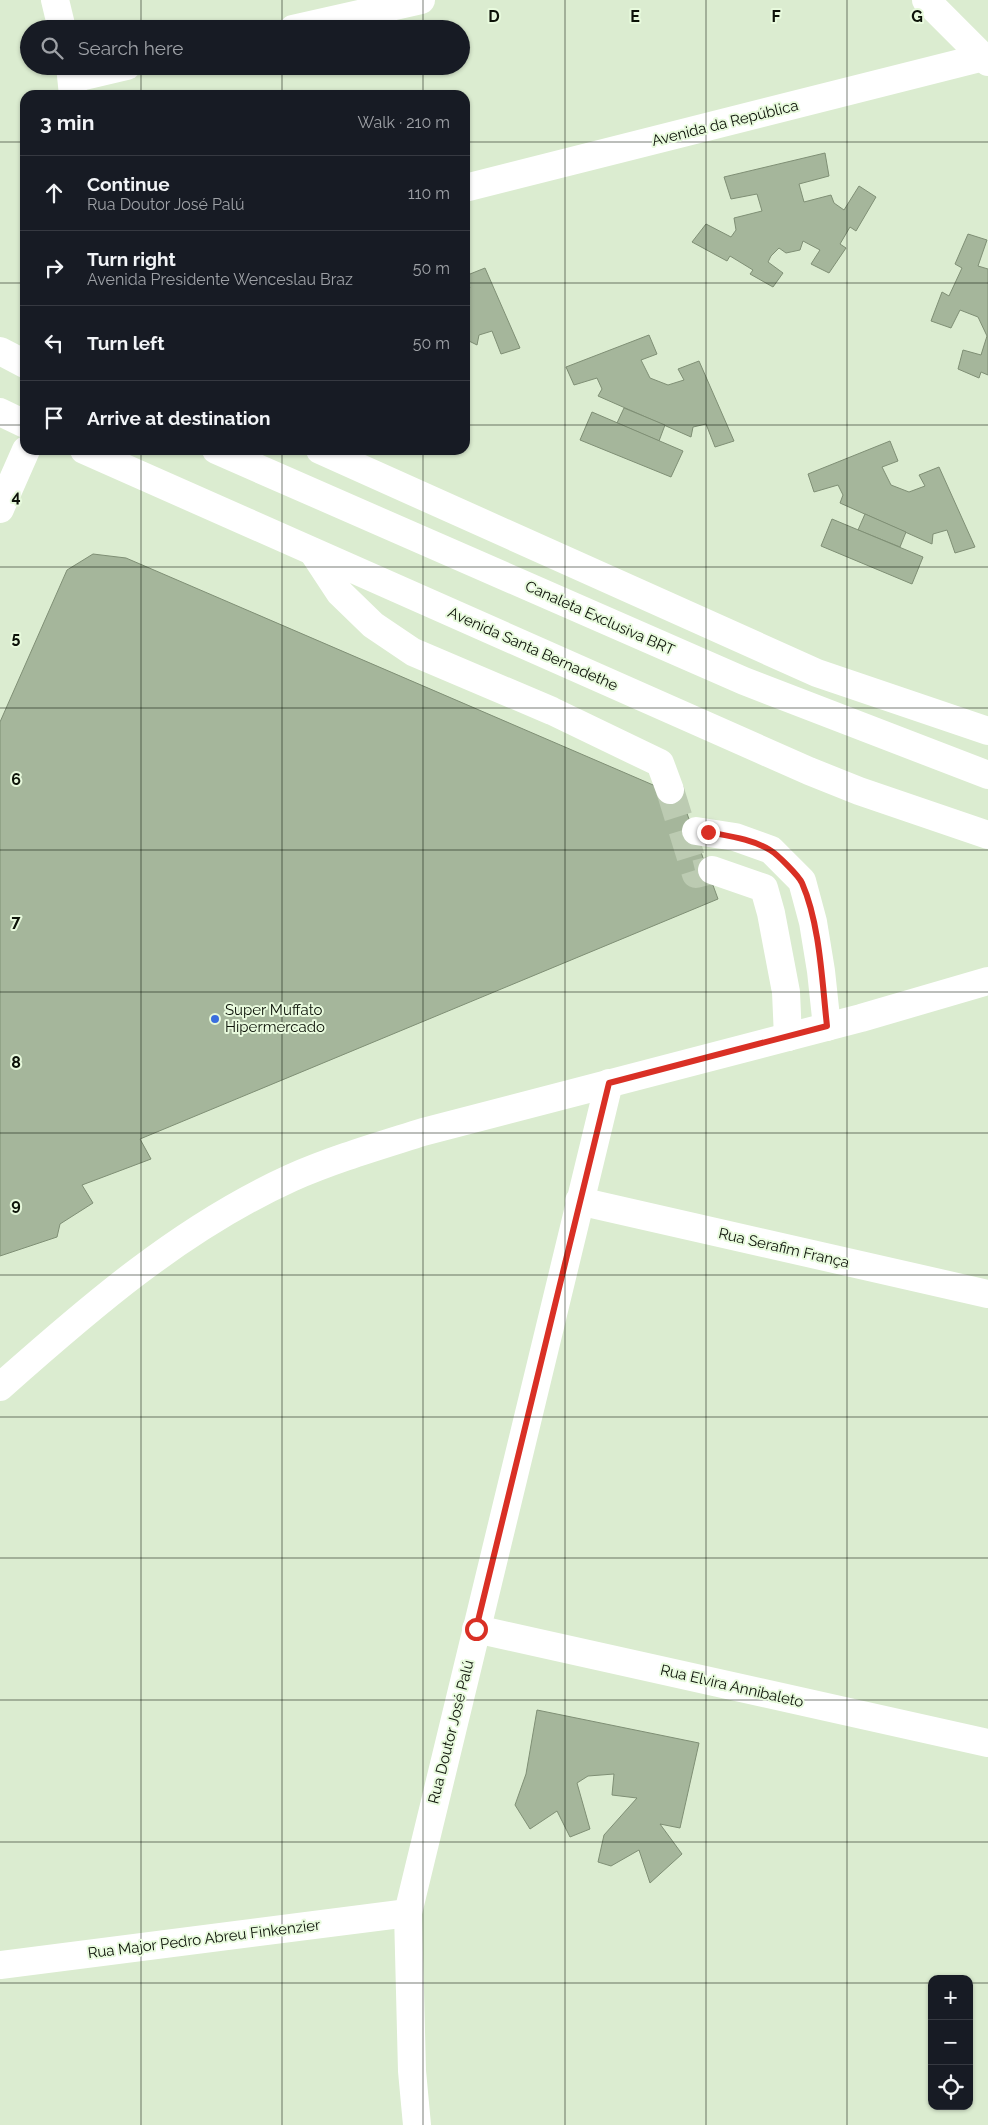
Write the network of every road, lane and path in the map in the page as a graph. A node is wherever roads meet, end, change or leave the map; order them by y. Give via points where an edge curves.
1 (421, 0) edge
2 (926, 0) edge
3 (333, 20) edge
4 (986, 60) edge
5 (92, 75) edge
6 (72, 80) edge
7 (470, 187) edge
8 (0, 351) edge
9 (20, 361) edge
10 (0, 412) edge
11 (20, 422) edge
12 (24, 455) edge
13 (95, 455) edge
14 (227, 455) edge
15 (331, 455) edge
16 (0, 509) edge
17 (313, 552) junction
18 (988, 731) edge
19 (988, 775) edge
20 (670, 790) tunnel mouth
21 (696, 831) dead end
22 (988, 835) edge
23 (712, 870) tunnel mouth
24 (988, 981) edge
25 (988, 1002) edge
26 (861, 1018) junction
27 (827, 1026) junction
28 (788, 1037) junction
29 (609, 1083) junction
30 (579, 1201) junction
31 (988, 1294) edge
32 (0, 1386) edge
33 (476, 1629) junction
34 (988, 1744) edge
35 (408, 1913) junction
36 (0, 1965) edge
37 (417, 2125) edge

1 - 3 street
2 - 4 street
4 - 7 street, Avenida da República
5 - 6 street
8 - 9 street
10 - 11 street
12 - 16 street
13 - 17 street, Avenida Santa Bernadethe
14 - 19 street, Canaleta Exclusiva BRT via 744,681
15 - 18 street via 808,670
17 - 20 street via 340,593 373,626 413,652 552,711 660,763
17 - 22 street, Avenida Santa Bernadethe via 809,771
21 - 27 street via 735,837 771,850 802,881 813,922
23 - 28 street via 764,888 786,992
24 - 26 street
25 - 26 street
26 - 27 street
27 - 28 street
28 - 29 street
29 - 30 street, Rua Doutor José Palú
29 - 32 street via 423,1132 291,1178 191,1235 139,1270 85,1311
30 - 31 street, Rua Serafim França
30 - 33 street, Rua Doutor José Palú
33 - 34 street, Rua Elvira Annibaleto
33 - 35 street, Rua Doutor José Palú
35 - 36 street, Rua Major Pedro Abreu Finkenzier
35 - 37 street, Rua Doutor José Palú via 412,2071

